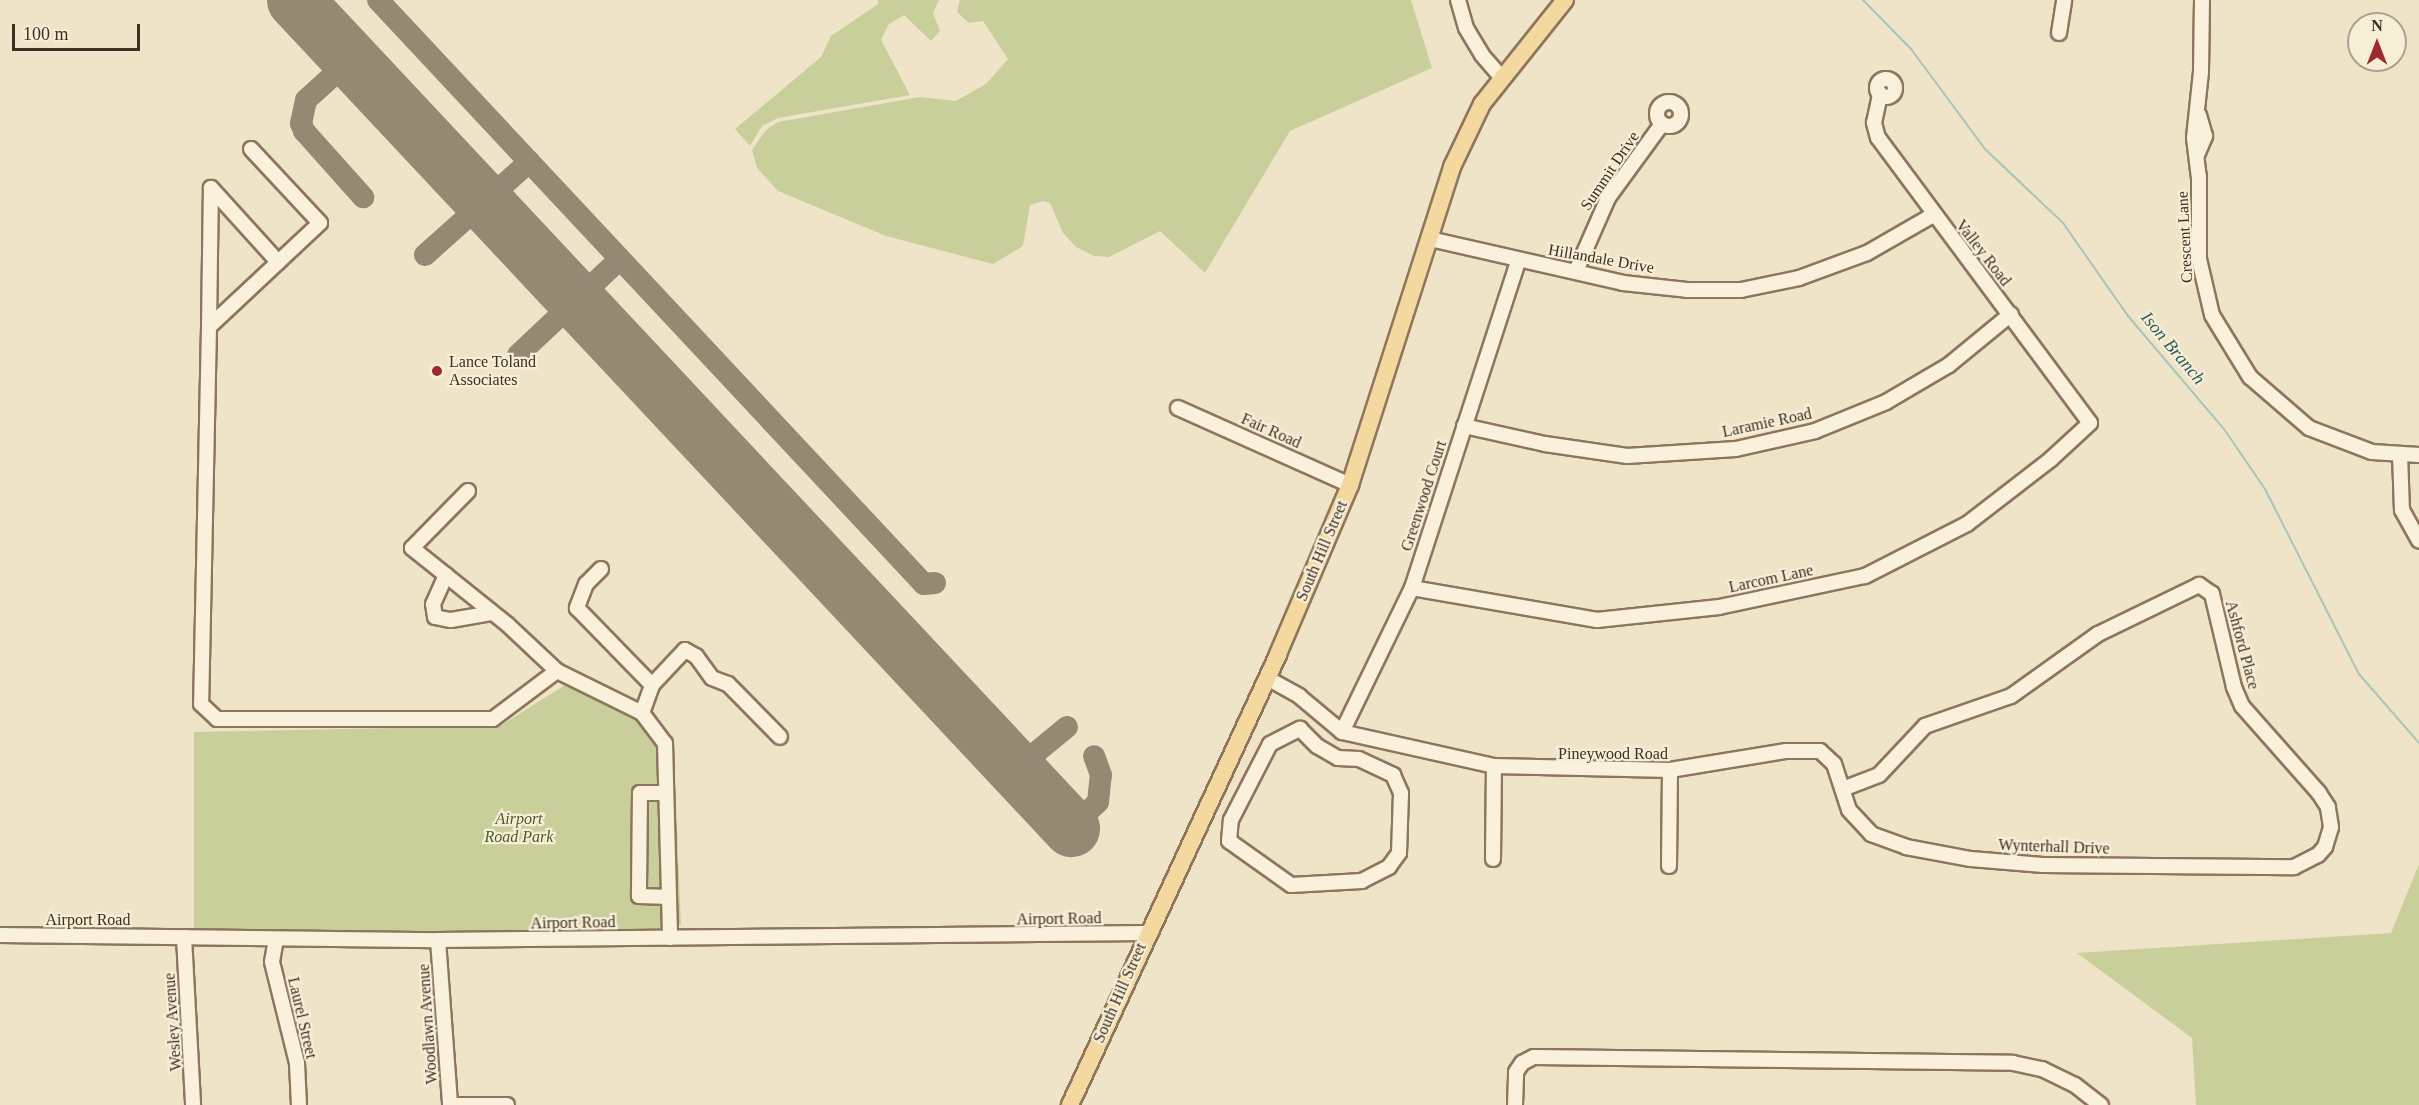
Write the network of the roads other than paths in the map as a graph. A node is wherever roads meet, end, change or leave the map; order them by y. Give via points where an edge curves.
1 (1458, 0) edge
2 (1565, 0) edge
3 (2064, 0) edge
4 (2202, 0) edge
5 (2059, 33) dead end
6 (1501, 76) junction
7 (1880, 94) dead end
8 (1662, 124) dead end
9 (250, 149) dead end
10 (1932, 215) junction
11 (1430, 239) junction
12 (1518, 261) junction
13 (278, 262) junction
14 (1576, 271) junction
15 (2011, 314) junction
16 (209, 327) junction
17 (1178, 408) dead end
18 (2090, 423) joint
19 (1464, 426) junction
20 (2400, 454) junction
21 (2419, 455) edge
22 (1350, 485) junction
23 (468, 491) dead end
24 (2419, 541) edge
25 (601, 569) dead end
26 (446, 575) junction
27 (1412, 588) junction
28 (492, 613) junction
29 (556, 671) junction
30 (1267, 678) junction
31 (652, 685) junction
32 (642, 712) junction
33 (1342, 732) junction
34 (780, 737) dead end
35 (1494, 766) junction
36 (1670, 770) junction
37 (1843, 789) junction
38 (666, 793) junction
39 (1207, 806) junction
40 (1231, 820) junction
41 (1926, 851) joint
42 (1493, 858) dead end
43 (1669, 866) dead end
44 (2181, 867) joint
45 (669, 897) junction
46 (1147, 933) junction
47 (0, 935) edge
48 (184, 937) junction
49 (670, 938) junction
50 (276, 939) junction
51 (438, 940) junction
52 (193, 1105) edge
53 (299, 1105) edge
54 (450, 1105) edge
55 (507, 1105) edge
56 (1070, 1105) edge
57 (1515, 1105) edge
58 (2101, 1105) edge

1 - 6 street via 1466,28
2 - 6 main road, South Hill Street
3 - 5 street
4 - 20 street, Crescent Lane via 2194,138 2204,288 2233,354 2250,377 2308,428 2372,452
6 - 11 main road, South Hill Street via 1482,104 1452,167
7 - 10 street, Valley Road via 1874,123 1878,138
8 - 14 street, Summit Drive via 1608,198
9 - 13 street via 320,223
10 - 14 street, Hillandale Drive via 1867,253 1799,278 1742,290 1687,290 1623,283
10 - 15 street, Valley Road
11 - 12 street, Hillandale Drive
11 - 22 main road, South Hill Street
12 - 14 street, Hillandale Drive
12 - 19 street, Greenwood Court
13 - 16 street
13 - 16 street via 211,188
15 - 18 street, Valley Road
15 - 19 street, Laramie Road via 1949,365 1886,402 1815,431 1736,449 1627,456 1545,444
16 - 29 street via 201,704 216,720 493,719
17 - 22 street, Fair Road
18 - 27 street, Larcom Lane via 1967,524 1865,576 1719,607 1597,620
19 - 27 street, Greenwood Court
20 - 21 street, Crescent Lane
20 - 24 street via 2402,510
22 - 30 main road, South Hill Street
23 - 26 street via 412,548
25 - 31 street via 586,584 577,608
26 - 28 street
26 - 28 street via 433,604 435,617 451,620
27 - 33 street, Greenwood Court
28 - 29 street
29 - 32 street
30 - 33 street, Pineywood Road via 1307,701
30 - 39 main road, South Hill Street
31 - 32 street
31 - 34 street via 685,650 696,656 712,678 729,684
32 - 38 street via 665,743
33 - 35 street, Pineywood Road
35 - 36 street, Pineywood Road
35 - 42 street
36 - 37 street, Pineywood Road via 1806,749 1830,758
36 - 43 street
37 - 41 street, Pineywood Road via 1857,823 1871,834
37 - 44 street, Ashford Place via 1879,775 1925,726 2011,696 2120,621 2192,587 2204,586 2212,594 2242,706 2319,793 2328,807 2331,827 2325,847 2303,865
38 - 45 street
38 - 45 street via 640,793 639,896
39 - 40 street
39 - 46 main road, South Hill Street
40 - 40 street via 1229,841 1291,885 1362,881 1389,867 1399,853 1401,793 1393,775 1359,759 1338,758 1317,746 1300,729 1270,744
41 - 44 street, Wynterhall Drive via 2011,863
45 - 49 street
46 - 49 street, Airport Road
46 - 56 main road, South Hill Street
47 - 48 street, Airport Road
48 - 50 street, Airport Road
48 - 52 street, Wesley Avenue
49 - 51 street, Airport Road
50 - 51 street, Airport Road
50 - 53 street, Laurel Street via 273,962 297,1063
51 - 54 street, Woodlawn Avenue
54 - 55 street
57 - 58 street via 1516,1072 1522,1063 1534,1057 2013,1063 2042,1069 2075,1085

